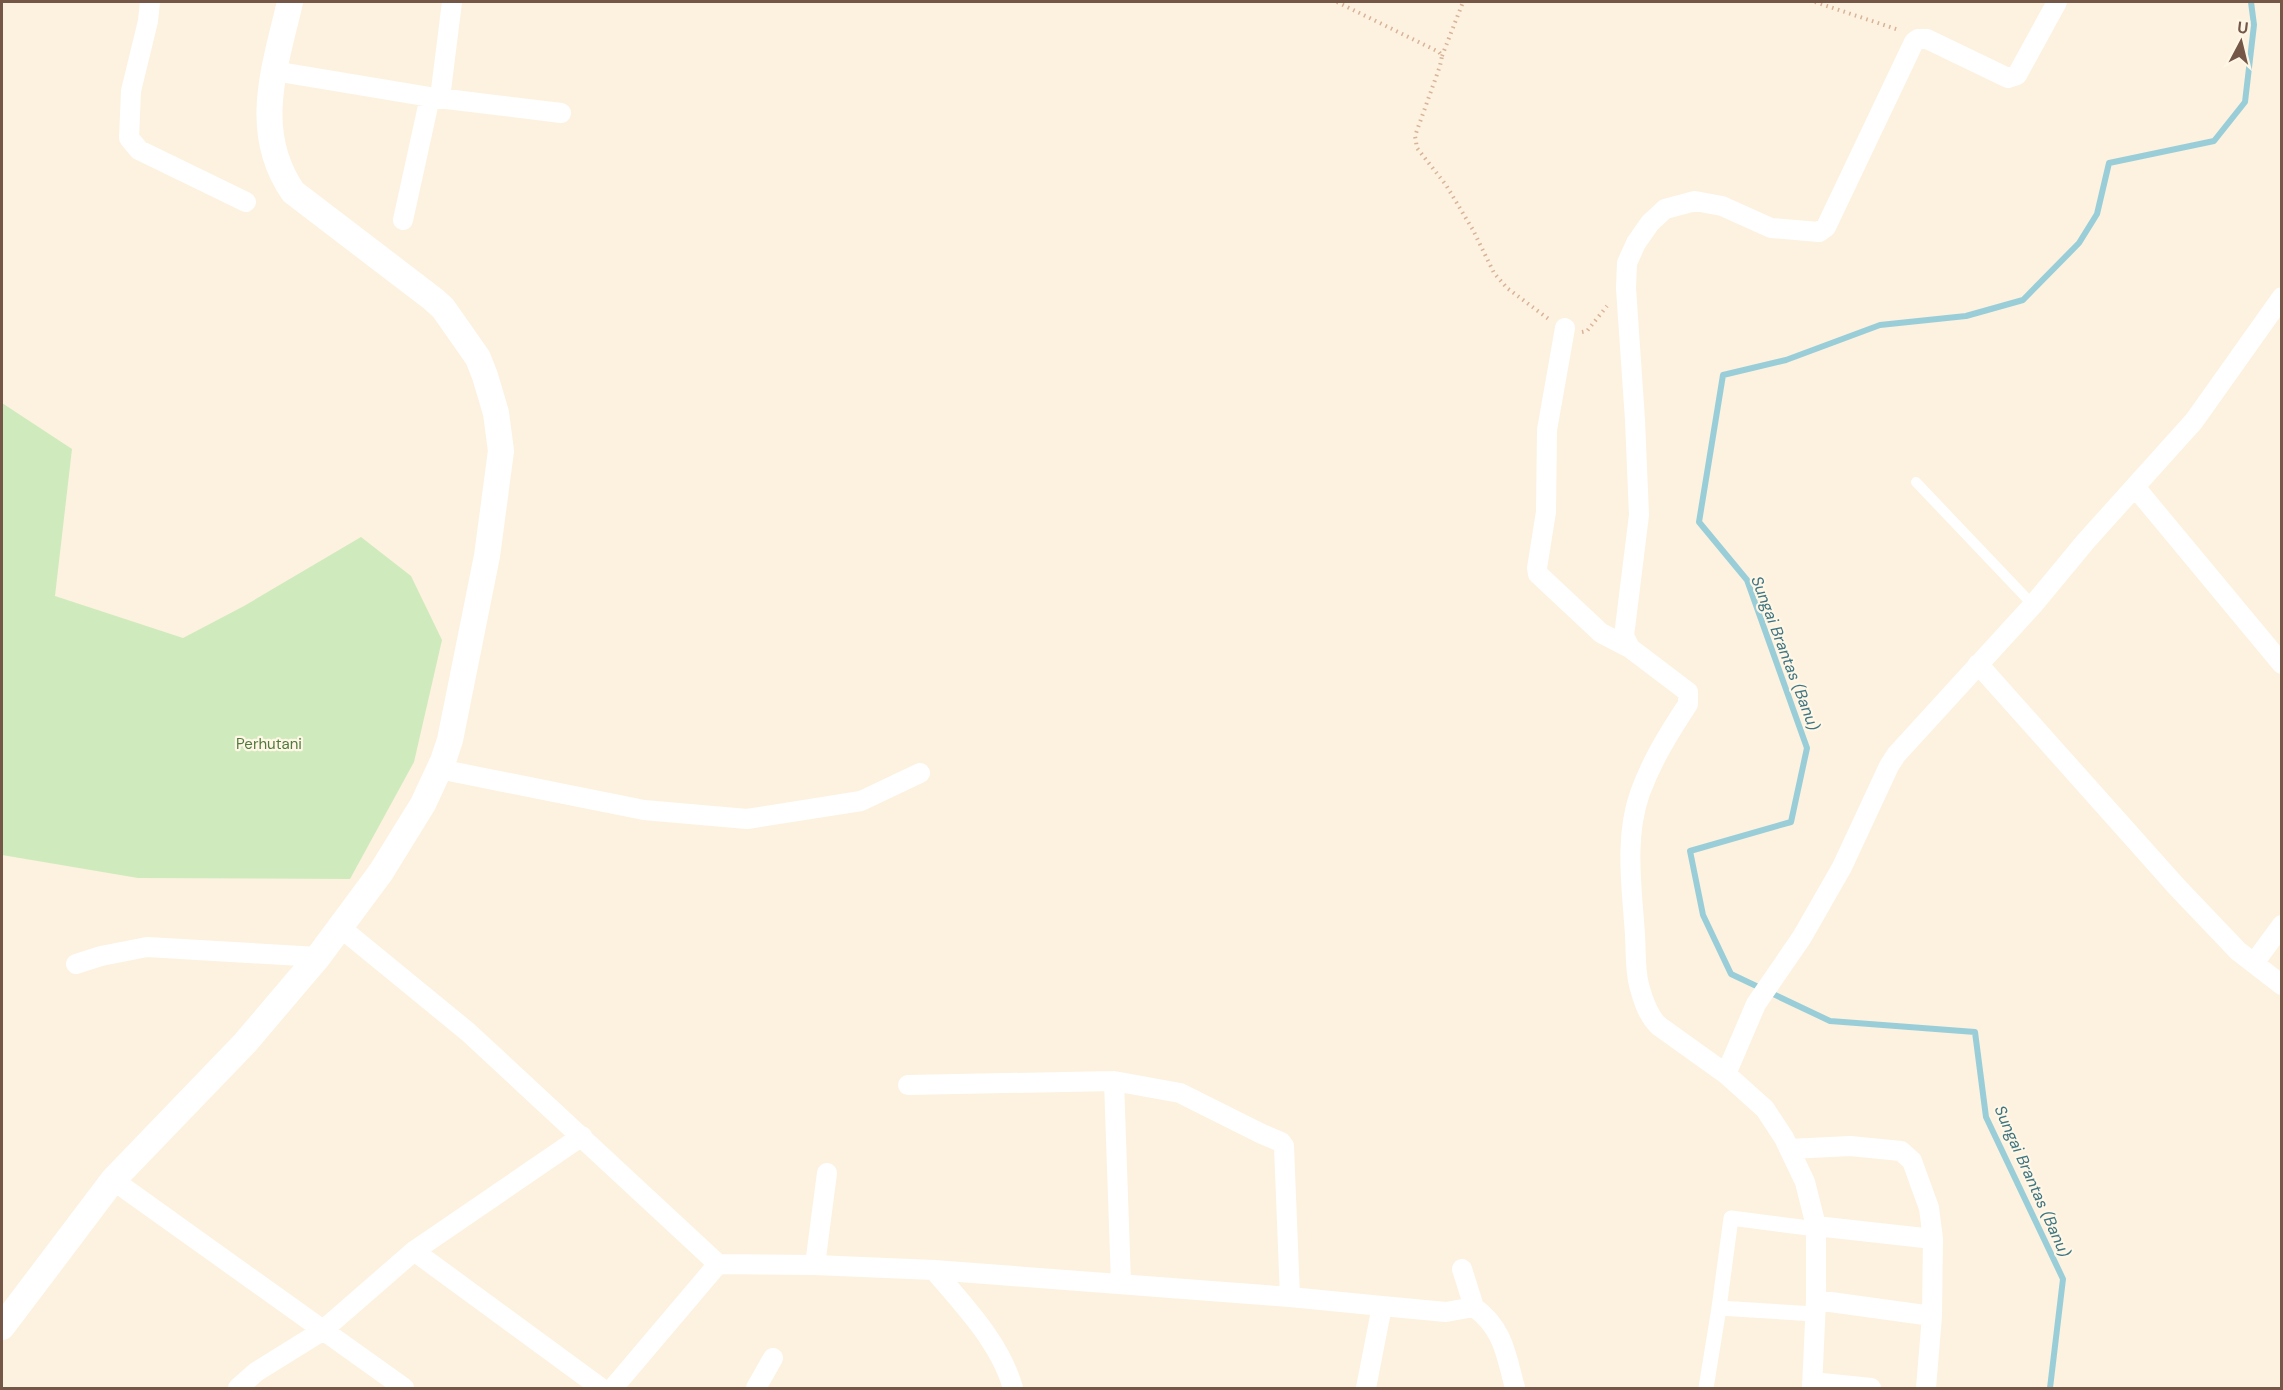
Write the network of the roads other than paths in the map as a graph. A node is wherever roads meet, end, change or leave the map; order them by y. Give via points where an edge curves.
1 (150, 2) edge
2 (290, 2) edge
3 (452, 2) edge
4 (2057, 2) edge
5 (274, 71) junction
6 (435, 97) junction
7 (561, 113) dead end
8 (246, 202) dead end
9 (403, 220) dead end
10 (2282, 297) edge
11 (1565, 328) road end
12 (1916, 482) dead end
13 (2135, 487) junction
14 (2032, 605) junction
15 (1630, 648) junction
16 (1978, 664) junction
17 (2282, 664) edge
18 (439, 770) junction
19 (920, 773) dead end
20 (2282, 925) edge
21 (341, 928) junction
22 (318, 957) junction
23 (2254, 963) junction
24 (76, 964) dead end
25 (2282, 986) edge
26 (1726, 1074) junction
27 (1114, 1081) junction
28 (909, 1085) dead end
29 (582, 1136) junction
30 (1790, 1149) junction
31 (826, 1173) dead end
32 (113, 1180) junction
33 (1816, 1228) junction
34 (1933, 1239) junction
35 (414, 1251) junction
36 (718, 1264) junction
37 (815, 1265) junction
38 (1462, 1269) dead end
39 (934, 1270) junction
40 (1121, 1283) junction
41 (1290, 1297) junction
42 (1382, 1306) junction
43 (1474, 1307) junction
44 (1816, 1307) junction
45 (1719, 1308) junction
46 (1932, 1316) junction
47 (2, 1327) edge
48 (322, 1331) junction
49 (773, 1358) dead end
50 (1812, 1385) edge
51 (1706, 1388) edge
52 (238, 1389) edge
53 (404, 1389) edge
54 (601, 1389) edge
55 (613, 1389) edge
56 (756, 1389) edge
57 (1013, 1389) edge
58 (1366, 1389) edge
59 (1515, 1389) edge
60 (1716, 1389) edge
61 (1871, 1389) edge
62 (1926, 1389) edge

1 - 8 street via 131,91 129,138 139,150
2 - 5 street
3 - 6 street
4 - 15 street via 2013,78 1932,41 1923,38 1914,42 1826,227 1819,232 1771,228 1722,206 1695,201 1665,209 1636,243 1627,263 1626,288 1639,515 1624,636
5 - 6 street
5 - 18 street via 268,118 272,151 285,180 293,192 443,308 477,358 496,413 501,463 487,556 450,740
6 - 7 street
6 - 9 street
10 - 13 street via 2194,421
11 - 15 street via 1547,430 1545,512 1538,574 1600,633
12 - 14 lane
13 - 14 street
13 - 17 street
14 - 16 street
15 - 26 street via 1688,692 1689,698 1658,749 1633,820 1631,888 1638,984 1651,1018
16 - 23 street via 2177,887
16 - 26 street via 1888,766 1842,867 1802,937 1756,1004
18 - 19 street via 644,810 747,819 861,801
18 - 21 street via 418,813
20 - 23 street
21 - 22 street
21 - 29 street via 468,1032
22 - 24 street via 147,947
22 - 32 street via 245,1043
23 - 25 street
26 - 30 street via 1765,1109
27 - 28 street
27 - 40 street
27 - 41 street via 1180,1093 1281,1142
29 - 35 street
29 - 36 street
30 - 33 street
30 - 34 street via 1850,1146 1901,1151 1912,1161 1929,1208
31 - 37 street
32 - 47 street
32 - 48 street
33 - 34 street
33 - 44 street
33 - 45 street via 1731,1218
34 - 46 street
35 - 48 street
35 - 54 street
36 - 37 street
36 - 55 street
37 - 39 street
38 - 43 street
39 - 40 street
39 - 57 street via 998,1352
40 - 41 street
41 - 42 street
42 - 43 street via 1446,1312
42 - 58 street
43 - 59 street via 1489,1318 1504,1345
44 - 45 street
44 - 46 street
44 - 50 street
45 - 51 street
46 - 62 street
48 - 52 street via 256,1372
48 - 53 street
49 - 56 street
50 - 61 street
51 - 60 street

